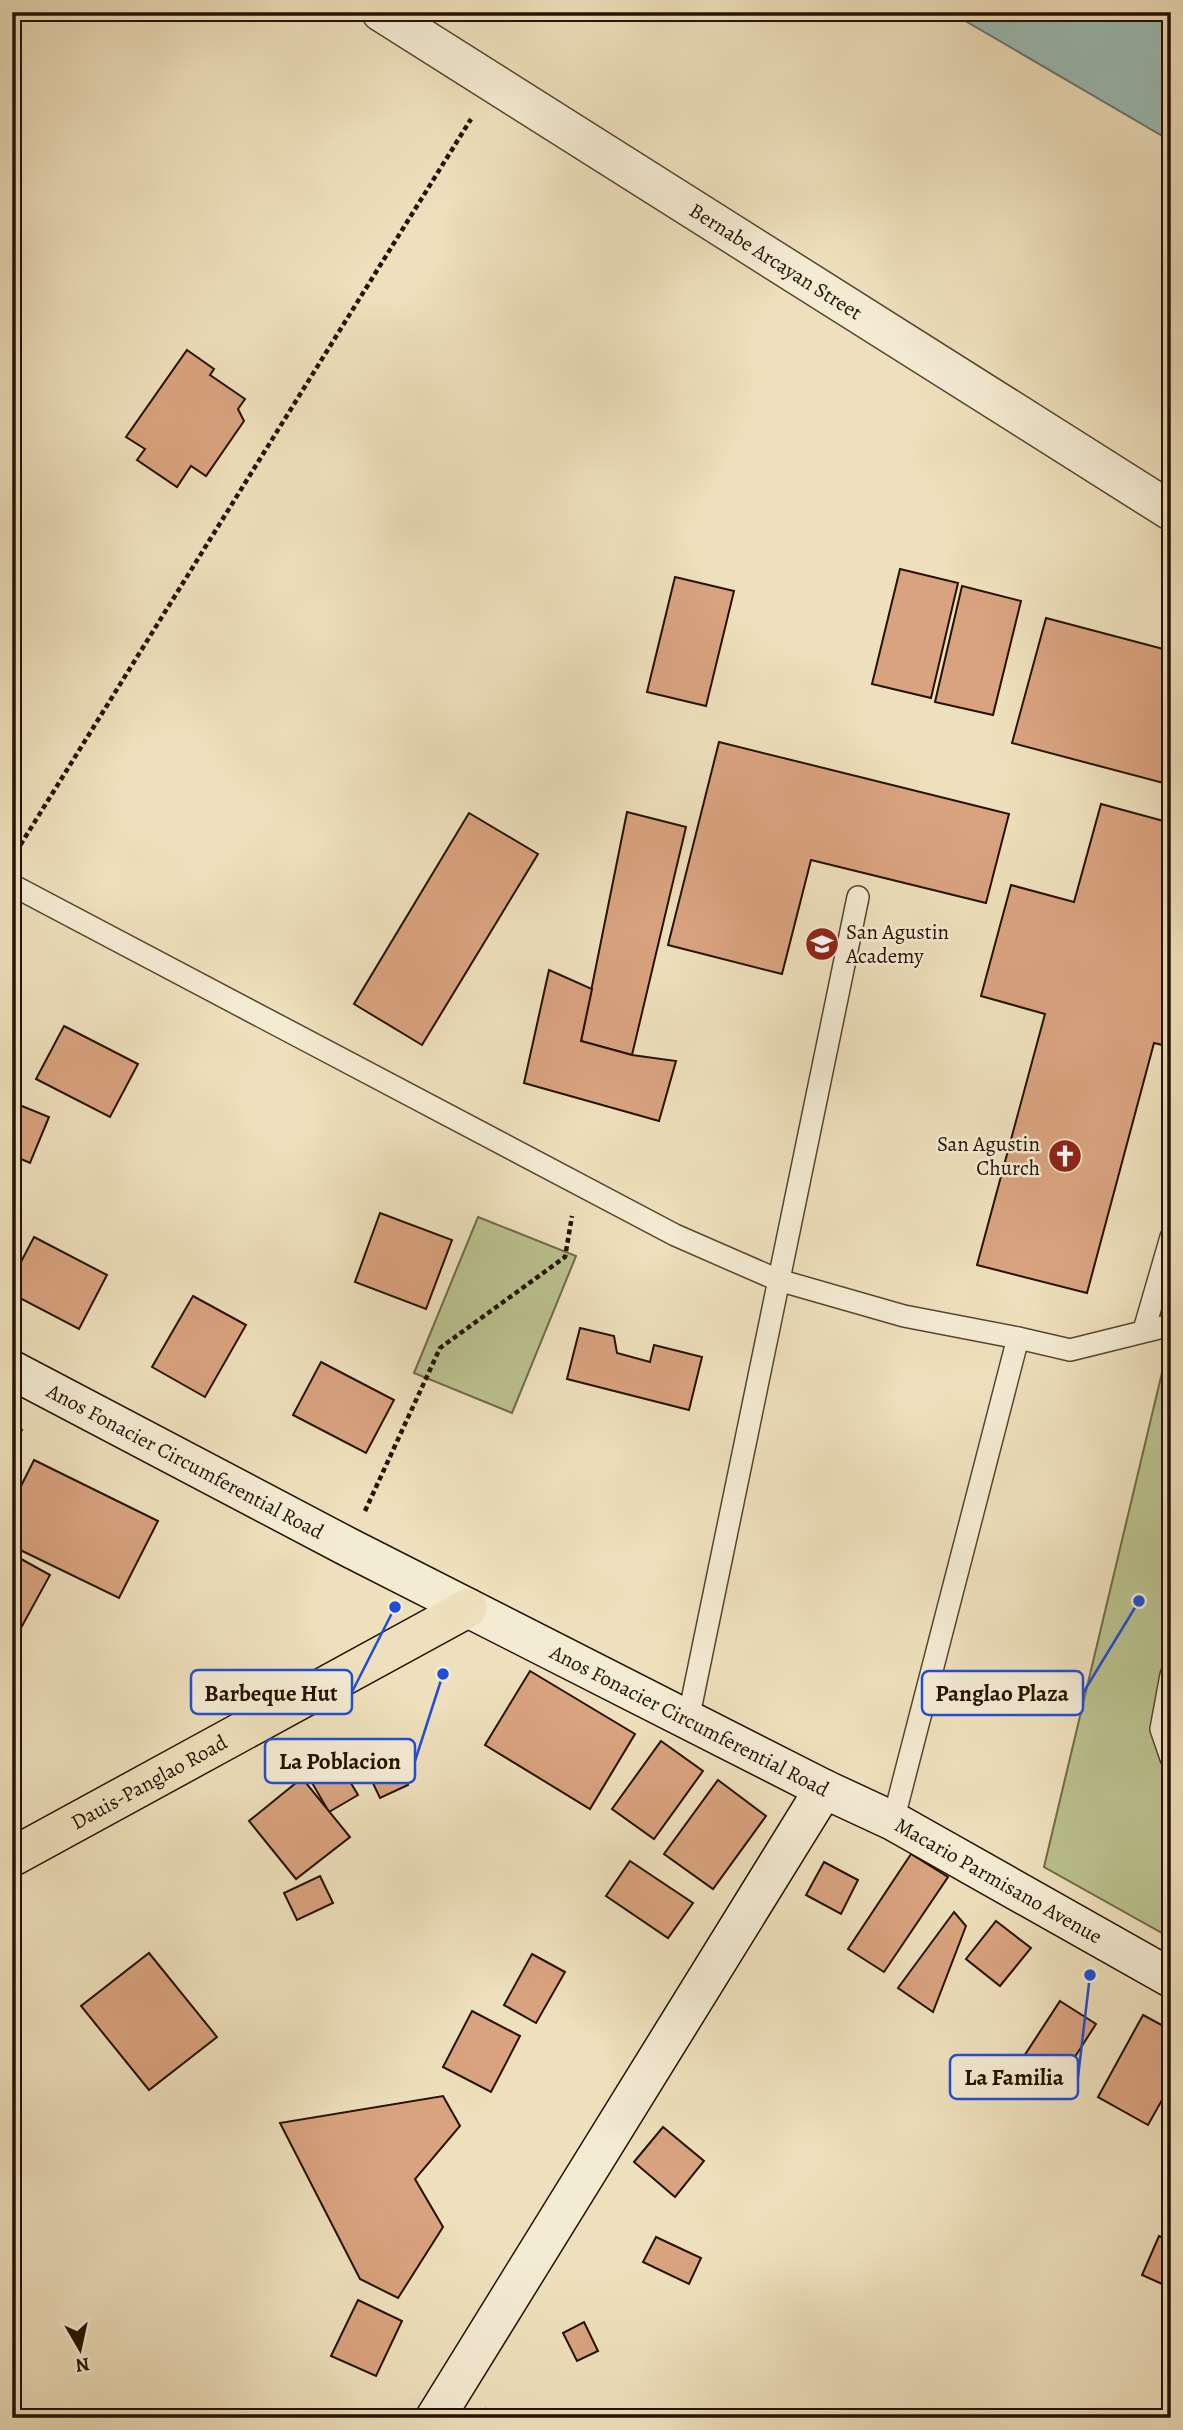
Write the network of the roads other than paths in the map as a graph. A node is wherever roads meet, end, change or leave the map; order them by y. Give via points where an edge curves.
1 (381, 12) edge
2 (1171, 510) edge
3 (12, 885) edge
4 (858, 897) dead end
5 (1171, 1237) edge
6 (778, 1280) junction
7 (1171, 1325) edge
8 (1144, 1330) junction
9 (1018, 1338) junction
10 (12, 1370) edge
11 (468, 1608) junction
12 (1171, 1675) edge
13 (688, 1720) junction
14 (1171, 1758) edge
15 (824, 1789) junction
16 (892, 1821) junction
17 (12, 1857) edge
18 (1171, 1978) edge
19 (435, 2418) edge

1 - 2 main road, Bernabe Arcayan Street
3 - 6 lane via 675,1235
4 - 6 lane
5 - 8 lane
6 - 9 lane via 904,1316
6 - 13 lane
7 - 8 lane
8 - 9 lane via 1070,1350
9 - 16 lane
10 - 11 main road, Anos Fonacier Circumferential Road
11 - 13 main road, Anos Fonacier Circumferential Road
11 - 17 main road, Dauis-Panglao Road
12 - 14 lane via 1161,1729
13 - 15 main road, Anos Fonacier Circumferential Road
15 - 16 main road, Macario Parmisano Avenue
15 - 19 main road, Anos Fonacier Circumferential Road
16 - 18 main road, Macario Parmisano Avenue

